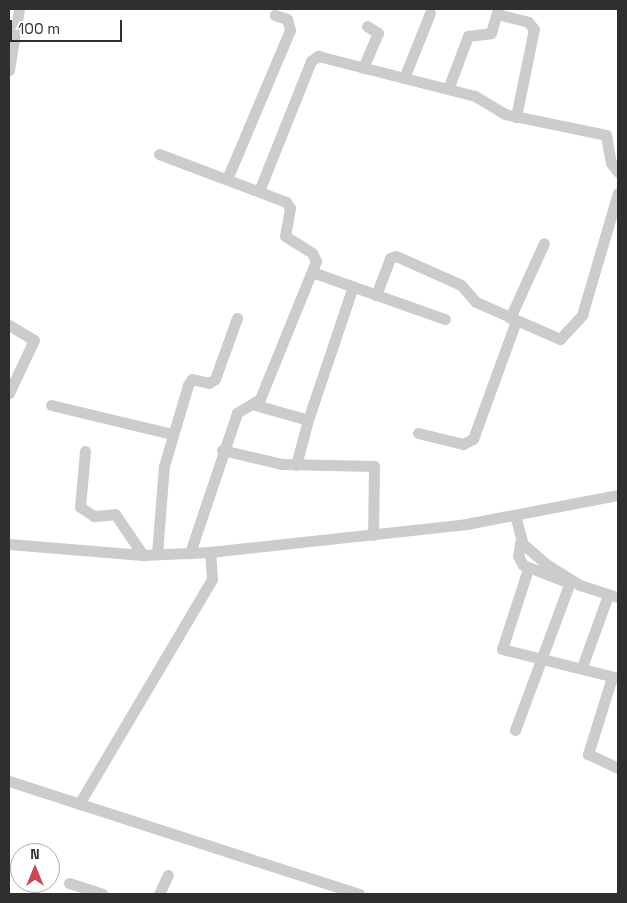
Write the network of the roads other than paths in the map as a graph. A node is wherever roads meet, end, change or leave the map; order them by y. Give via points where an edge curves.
1 (19, 9) edge
2 (498, 11) edge
3 (430, 13) dead end
4 (275, 15) dead end
5 (367, 26) dead end
6 (363, 68) junction
7 (9, 70) edge
8 (404, 78) junction
9 (448, 89) junction
10 (516, 117) junction
11 (159, 154) dead end
12 (618, 172) edge
13 (227, 179) junction
14 (259, 191) junction
15 (618, 193) edge
16 (544, 244) dead end
17 (312, 272) junction
18 (353, 286) junction
19 (376, 295) junction
20 (237, 318) dead end
21 (445, 319) dead end
22 (513, 320) junction
23 (9, 325) edge
24 (9, 393) edge
25 (252, 404) junction
26 (51, 405) dead end
27 (308, 420) junction
28 (418, 433) dead end
29 (172, 434) junction
30 (222, 450) junction
31 (85, 451) dead end
32 (296, 465) junction
33 (618, 495) edge
34 (515, 515) junction
35 (374, 535) junction
36 (521, 538) junction
37 (9, 544) edge
38 (210, 552) junction
39 (190, 553) junction
40 (143, 554) junction
41 (157, 554) junction
42 (528, 569) junction
43 (575, 584) junction
44 (613, 596) edge
45 (541, 659) junction
46 (582, 668) junction
47 (615, 678) edge
48 (515, 730) dead end
49 (618, 768) edge
50 (9, 781) edge
51 (79, 804) junction
52 (168, 875) dead end
53 (69, 883) dead end
54 (102, 894) edge
55 (159, 894) edge
56 (359, 894) edge

1 - 7 street
2 - 9 street via 491,33 468,36
2 - 10 street via 528,22 534,29
3 - 8 street
4 - 13 street via 287,19 290,30
5 - 6 street via 378,33
6 - 8 street
6 - 14 street via 312,58
8 - 9 street
9 - 10 street via 481,99 499,112
10 - 12 street via 608,136 611,163
11 - 13 street
13 - 14 street
14 - 17 street via 289,204 286,236 315,257
15 - 22 street via 584,308 571,332 552,339
16 - 22 street
17 - 18 street
17 - 25 street via 263,392
18 - 19 street
18 - 27 street
19 - 21 street
19 - 22 street via 390,258 396,256 461,285 470,298
20 - 29 street via 214,378 209,383 190,381
22 - 28 street via 473,439 463,444
23 - 24 street via 34,340
25 - 27 street
25 - 30 street via 240,410
26 - 29 street
27 - 32 street
29 - 41 street via 163,475
30 - 32 street
30 - 39 street
31 - 40 street via 80,507 94,516 115,514
32 - 35 street via 374,466
33 - 34 street
34 - 35 street
34 - 36 street
35 - 38 street
36 - 42 street via 518,556
36 - 43 street via 546,564
37 - 40 street
38 - 39 street
38 - 51 street via 212,579
39 - 41 street
40 - 41 street
42 - 43 street
42 - 45 street via 502,649
43 - 44 street
43 - 45 street
44 - 46 street
45 - 46 street
45 - 48 street
46 - 47 street
47 - 49 street via 588,754
50 - 51 street
51 - 56 street
52 - 55 street
53 - 54 street

